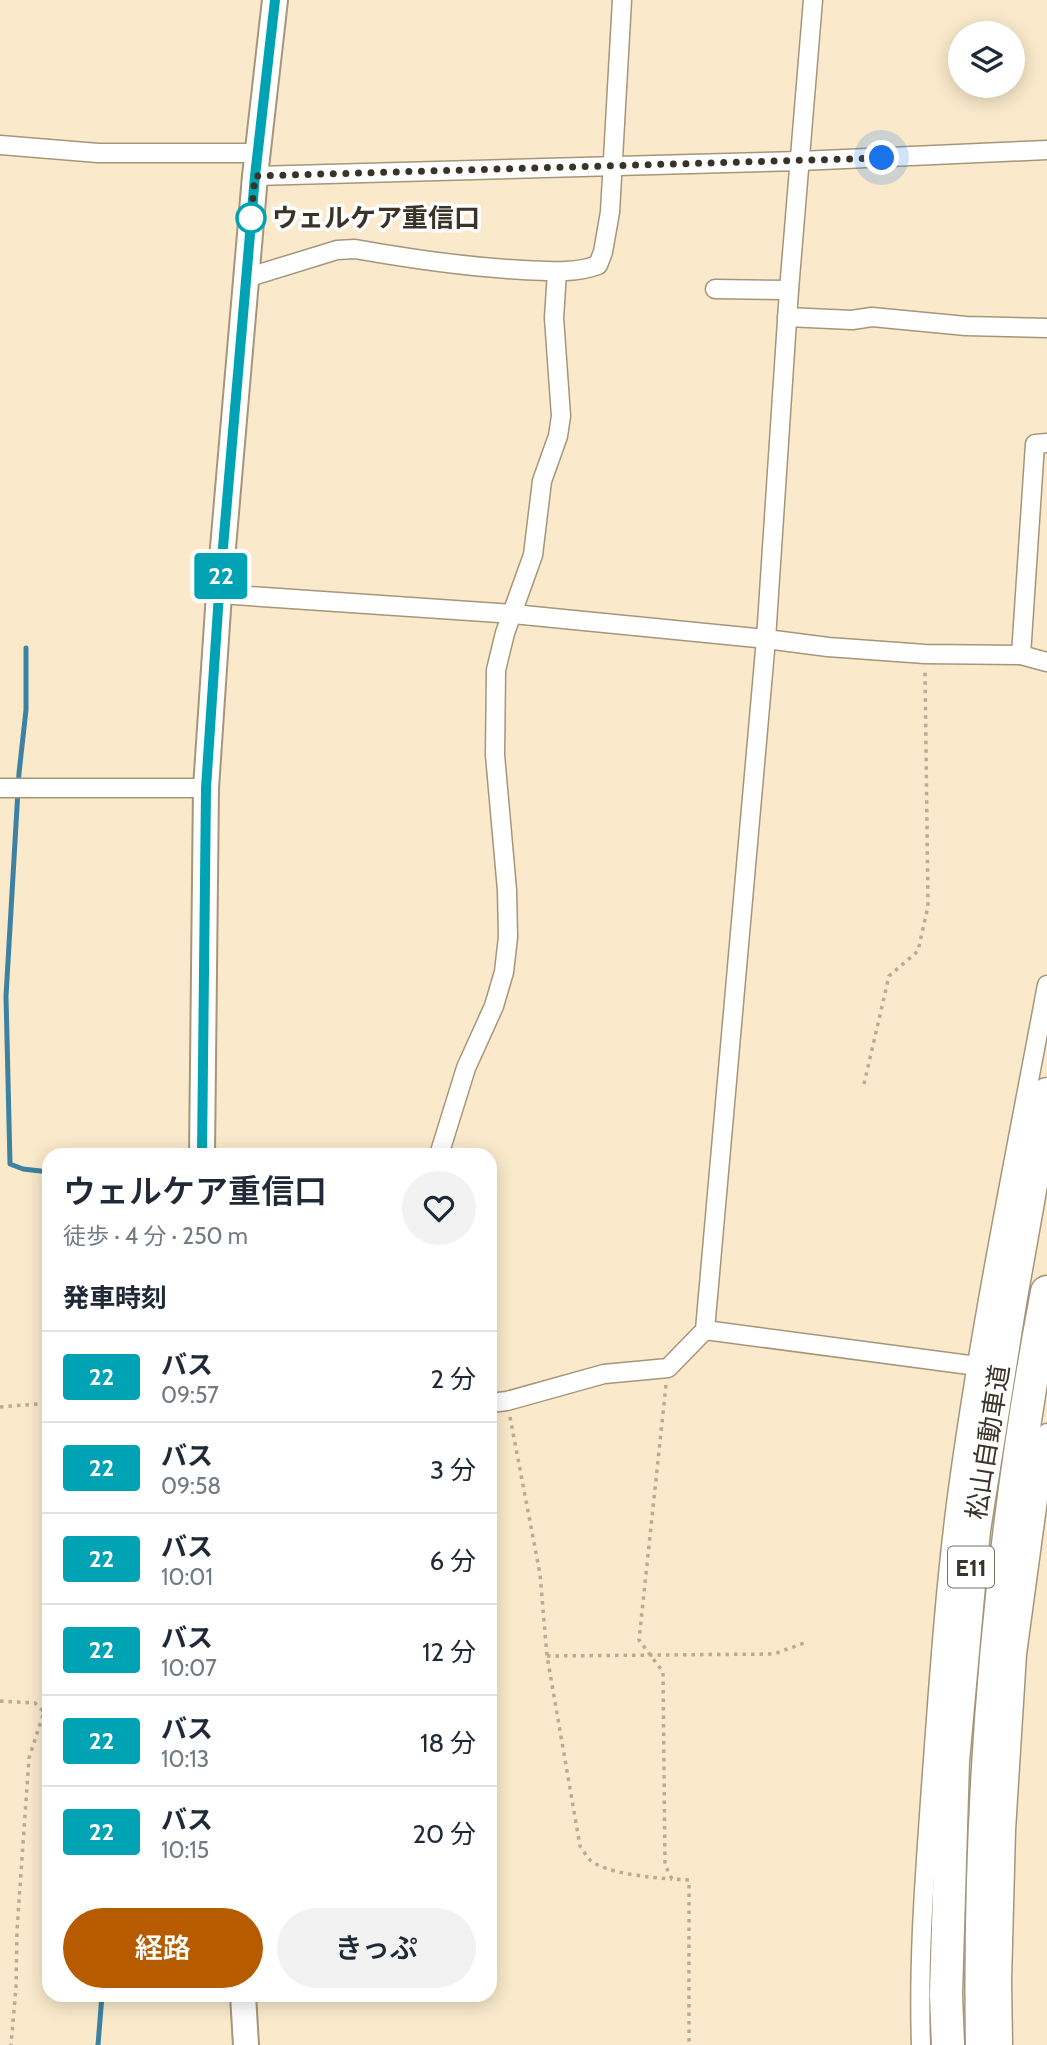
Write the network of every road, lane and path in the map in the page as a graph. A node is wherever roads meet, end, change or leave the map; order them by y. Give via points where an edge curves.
1 (275, 0) edge
2 (622, 0) edge
3 (813, 0) edge
4 (0, 145) edge
5 (1047, 150) edge
6 (800, 161) junction
7 (256, 165) junction
8 (613, 166) junction
9 (557, 272) junction
10 (246, 278) junction
11 (715, 289) dead end
12 (789, 290) junction
13 (787, 317) junction
14 (1047, 328) edge
15 (1047, 443) edge
16 (219, 594) junction
17 (513, 614) junction
18 (766, 639) junction
19 (925, 654) junction
20 (1021, 655) junction
21 (1047, 662) edge
22 (0, 788) edge
23 (206, 788) junction
24 (1047, 985) edge
25 (864, 1084) dead end
26 (1047, 1094) edge
27 (202, 1148) edge
28 (441, 1148) edge
29 (1047, 1292) edge
30 (705, 1330) junction
31 (976, 1366) junction
32 (668, 1368) junction
33 (498, 1402) edge
34 (42, 1404) edge
35 (0, 1407) edge
36 (1047, 1433) edge
37 (804, 1643) dead end
38 (648, 1654) junction
39 (547, 1656) junction
40 (0, 1701) edge
41 (42, 1710) edge
42 (42, 1718) edge
43 (672, 1879) junction
44 (243, 2002) edge
45 (11, 2045) edge
46 (246, 2045) edge
47 (689, 2045) edge
48 (920, 2045) edge
49 (947, 2045) edge
50 (982, 2045) edge
51 (1003, 2045) edge

1 - 7 main road
2 - 8 street
3 - 6 street
4 - 7 street
5 - 6 street
6 - 8 street
6 - 12 street
7 - 8 street
7 - 10 main road
8 - 9 street via 610,212 598,265
9 - 10 street via 468,267 355,249 337,250
9 - 17 street via 554,318 561,416 542,481 533,555
10 - 16 main road
11 - 12 street
12 - 13 street
13 - 14 street via 872,317
13 - 18 street
15 - 20 street via 1035,444
16 - 17 street
16 - 23 main road
17 - 18 street
17 - 28 street via 496,670 495,755 508,890 504,972 466,1068
18 - 19 street
18 - 30 street
19 - 20 street
19 - 25 path via 928,906 918,951 888,976
20 - 21 street
22 - 23 street
23 - 27 main road
24 - 31 street
26 - 49 highway, 松山自動車道 / E11 via 974,1530 953,1761
29 - 50 highway, 松山自動車道 / E11 via 1009,1536 992,1724
30 - 31 street
30 - 32 street
31 - 48 street via 941,1646
32 - 33 street via 604,1374
32 - 38 path via 639,1625 639,1640
33 - 39 path via 540,1574
34 - 35 path
36 - 51 street via 1017,1654 1006,1830
37 - 38 path via 774,1654
38 - 39 path
38 - 43 path via 663,1672 665,1865
39 - 43 path via 580,1846 592,1862 621,1872
40 - 41 path via 36,1703
42 - 45 path via 29,1758
43 - 47 path via 689,1880
44 - 46 main road

